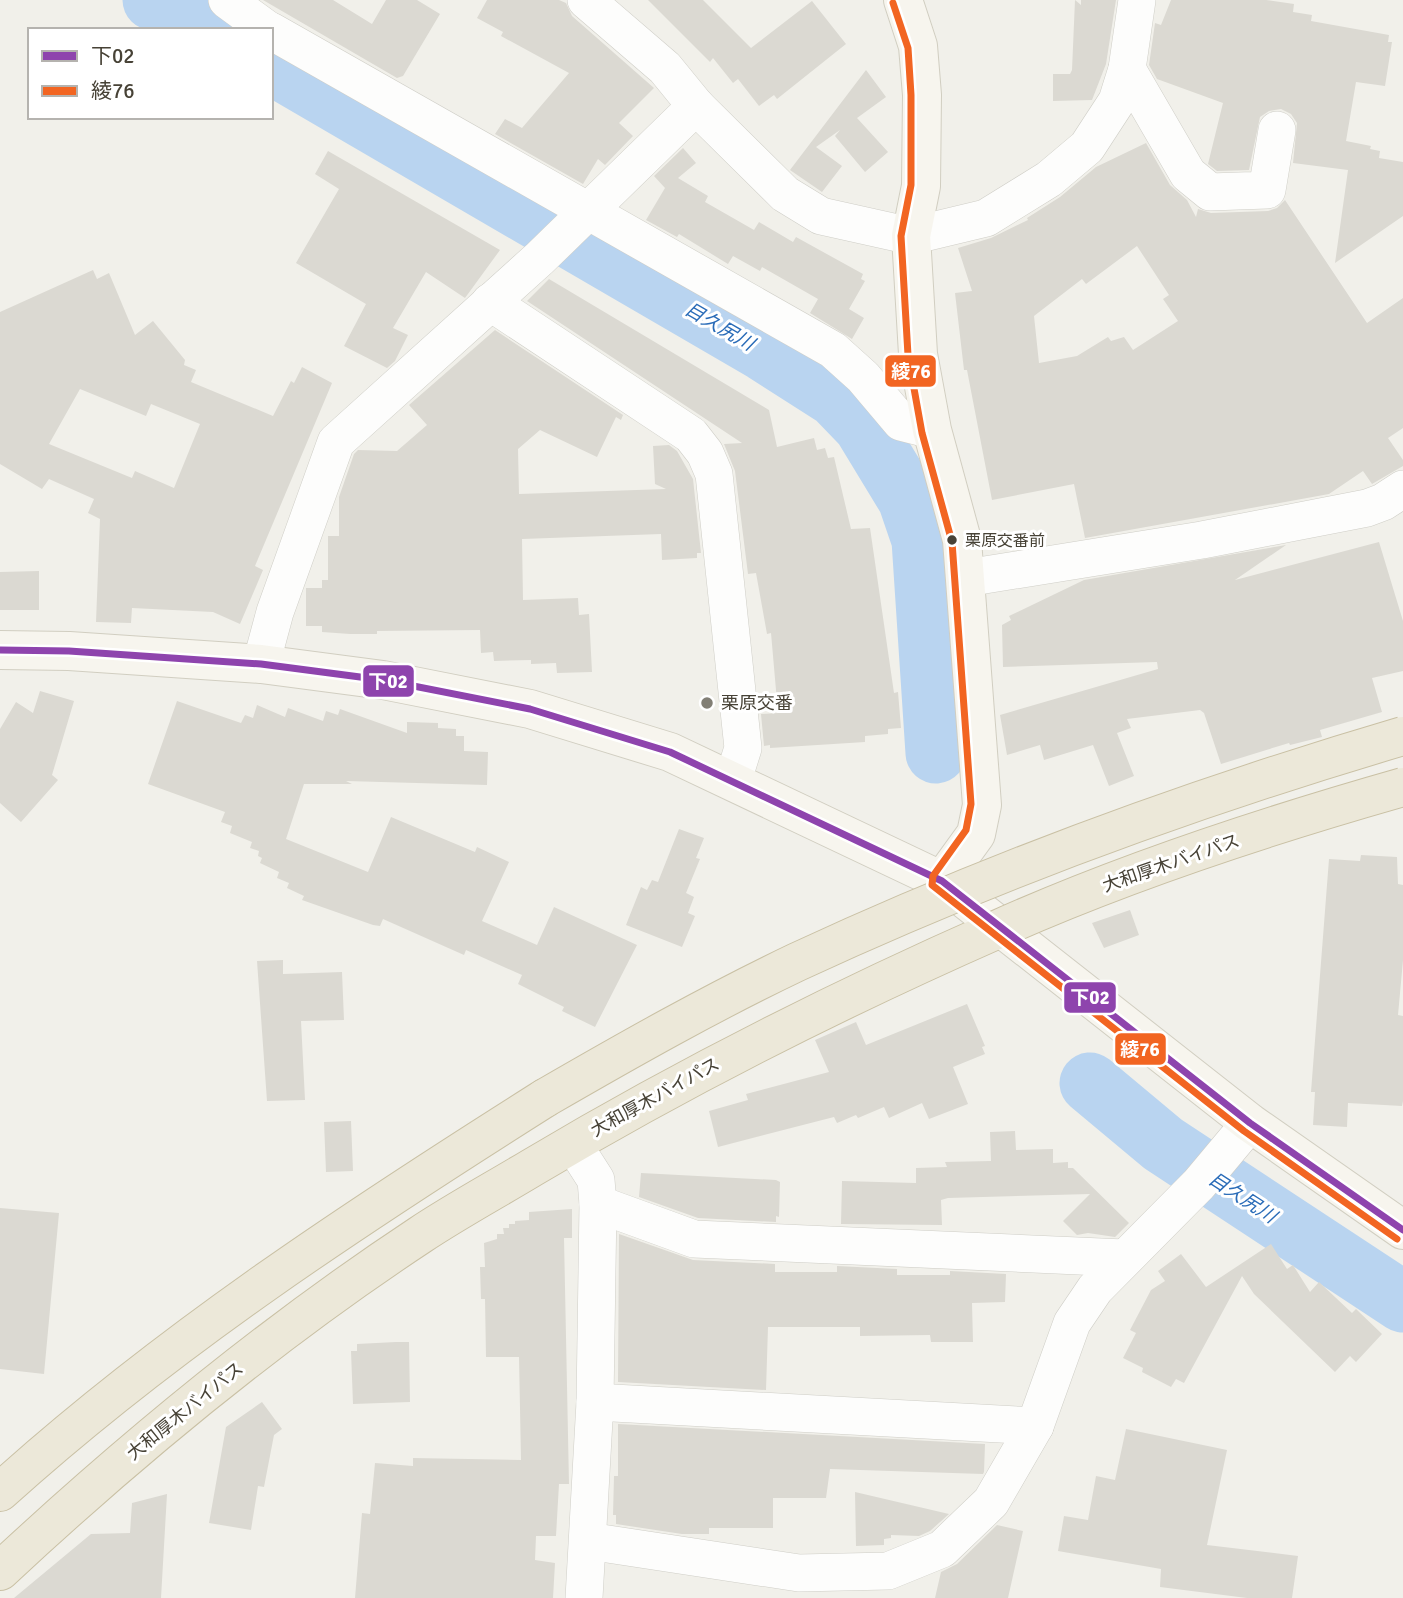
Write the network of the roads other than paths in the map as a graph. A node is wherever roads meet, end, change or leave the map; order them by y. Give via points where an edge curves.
1 (226, 0) edge
2 (586, 0) edge
3 (903, 0) edge
4 (1137, 0) edge
5 (266, 28) edge
6 (273, 33) edge
7 (1127, 69) junction
8 (696, 106) junction
9 (1277, 130) dead end
10 (583, 215) junction
11 (911, 236) junction
12 (490, 302) junction
13 (932, 430) junction
14 (1403, 489) edge
15 (966, 578) junction
16 (0, 650) edge
17 (261, 664) junction
18 (1403, 736) edge
19 (733, 780) junction
20 (1403, 787) edge
21 (942, 881) junction
22 (1241, 1135) junction
23 (582, 1138) junction
24 (598, 1204) junction
25 (1403, 1230) edge
26 (1124, 1258) junction
27 (595, 1402) junction
28 (1035, 1426) junction
29 (0, 1492) edge
30 (588, 1541) junction
31 (0, 1571) edge
32 (584, 1598) edge

1 - 5 street
2 - 8 street via 665,68
3 - 11 street via 918,46 922,94 920,186
4 - 7 street
6 - 10 street
7 - 9 street via 1188,174 1210,192 1268,190
7 - 11 street via 1117,101 1087,147 1049,179 986,218
8 - 10 street
8 - 11 street via 801,206 821,216
10 - 12 street
10 - 13 street via 834,350 901,422
11 - 13 street via 918,354
12 - 17 street via 336,442
12 - 19 street via 691,435 705,453 714,474 743,748
13 - 15 street via 953,503
14 - 15 street via 1383,502 1353,510
15 - 21 street via 982,805 976,834
16 - 17 street
17 - 19 street via 383,680 530,709 670,752
18 - 29 highway, bridge via 1192,802 989,878 796,963 661,1031 399,1189 270,1278 150,1366
19 - 21 street
20 - 23 highway, 大和厚木バイパス, bridge via 1314,813 1047,907 811,1014
21 - 22 street
22 - 25 street
22 - 26 street
23 - 24 street via 596,1180
23 - 31 highway, 大和厚木バイパス via 421,1234 286,1328 78,1500
24 - 26 street via 695,1239
24 - 27 street
26 - 28 street via 1072,1323
27 - 28 street
27 - 30 street
28 - 30 street via 991,1502 942,1549 888,1571 799,1573
30 - 32 street

